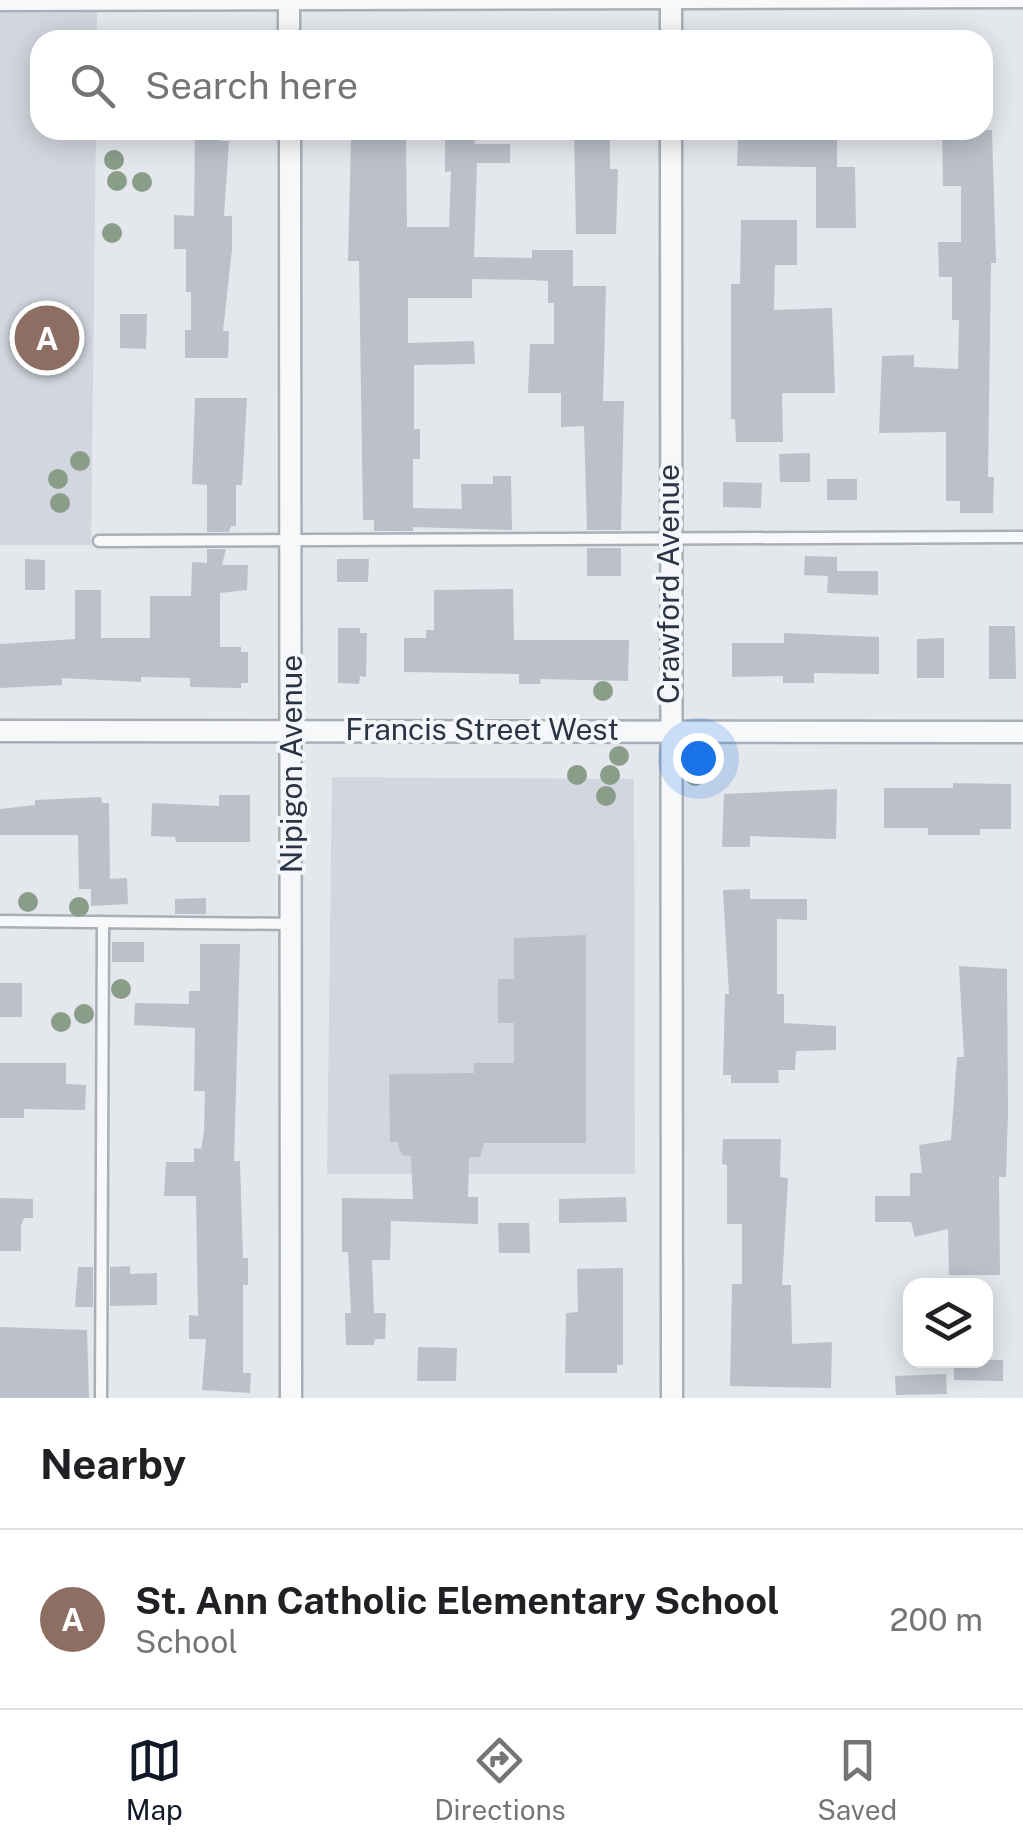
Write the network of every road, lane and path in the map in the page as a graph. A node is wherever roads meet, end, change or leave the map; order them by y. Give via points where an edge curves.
1 (289, 2) edge
2 (671, 2) edge
3 (1023, 2) edge
4 (0, 5) edge
5 (289, 30) edge
6 (671, 30) edge
7 (290, 140) edge
8 (671, 140) edge
9 (670, 536) junction
10 (1023, 537) edge
11 (292, 539) junction
12 (99, 541) dead end
13 (669, 730) junction
14 (0, 731) edge
15 (292, 731) junction
16 (1023, 732) edge
17 (0, 921) edge
18 (103, 922) junction
19 (292, 924) junction
20 (101, 1398) edge
21 (291, 1398) edge
22 (672, 1398) edge

1 - 2 lane
1 - 4 lane
1 - 5 street
2 - 3 lane
2 - 6 street
7 - 11 street, Nipigon Avenue
8 - 9 street, Crawford Avenue
9 - 10 lane
9 - 11 lane
9 - 13 street, Crawford Avenue
11 - 12 lane
11 - 15 street, Nipigon Avenue
13 - 15 street, Francis Street West
13 - 16 street, Francis Street West
13 - 22 street, Crawford Avenue
14 - 15 street, Francis Street West
15 - 19 street, Nipigon Avenue
17 - 18 lane
18 - 19 lane
18 - 20 lane
19 - 21 street, Nipigon Avenue

